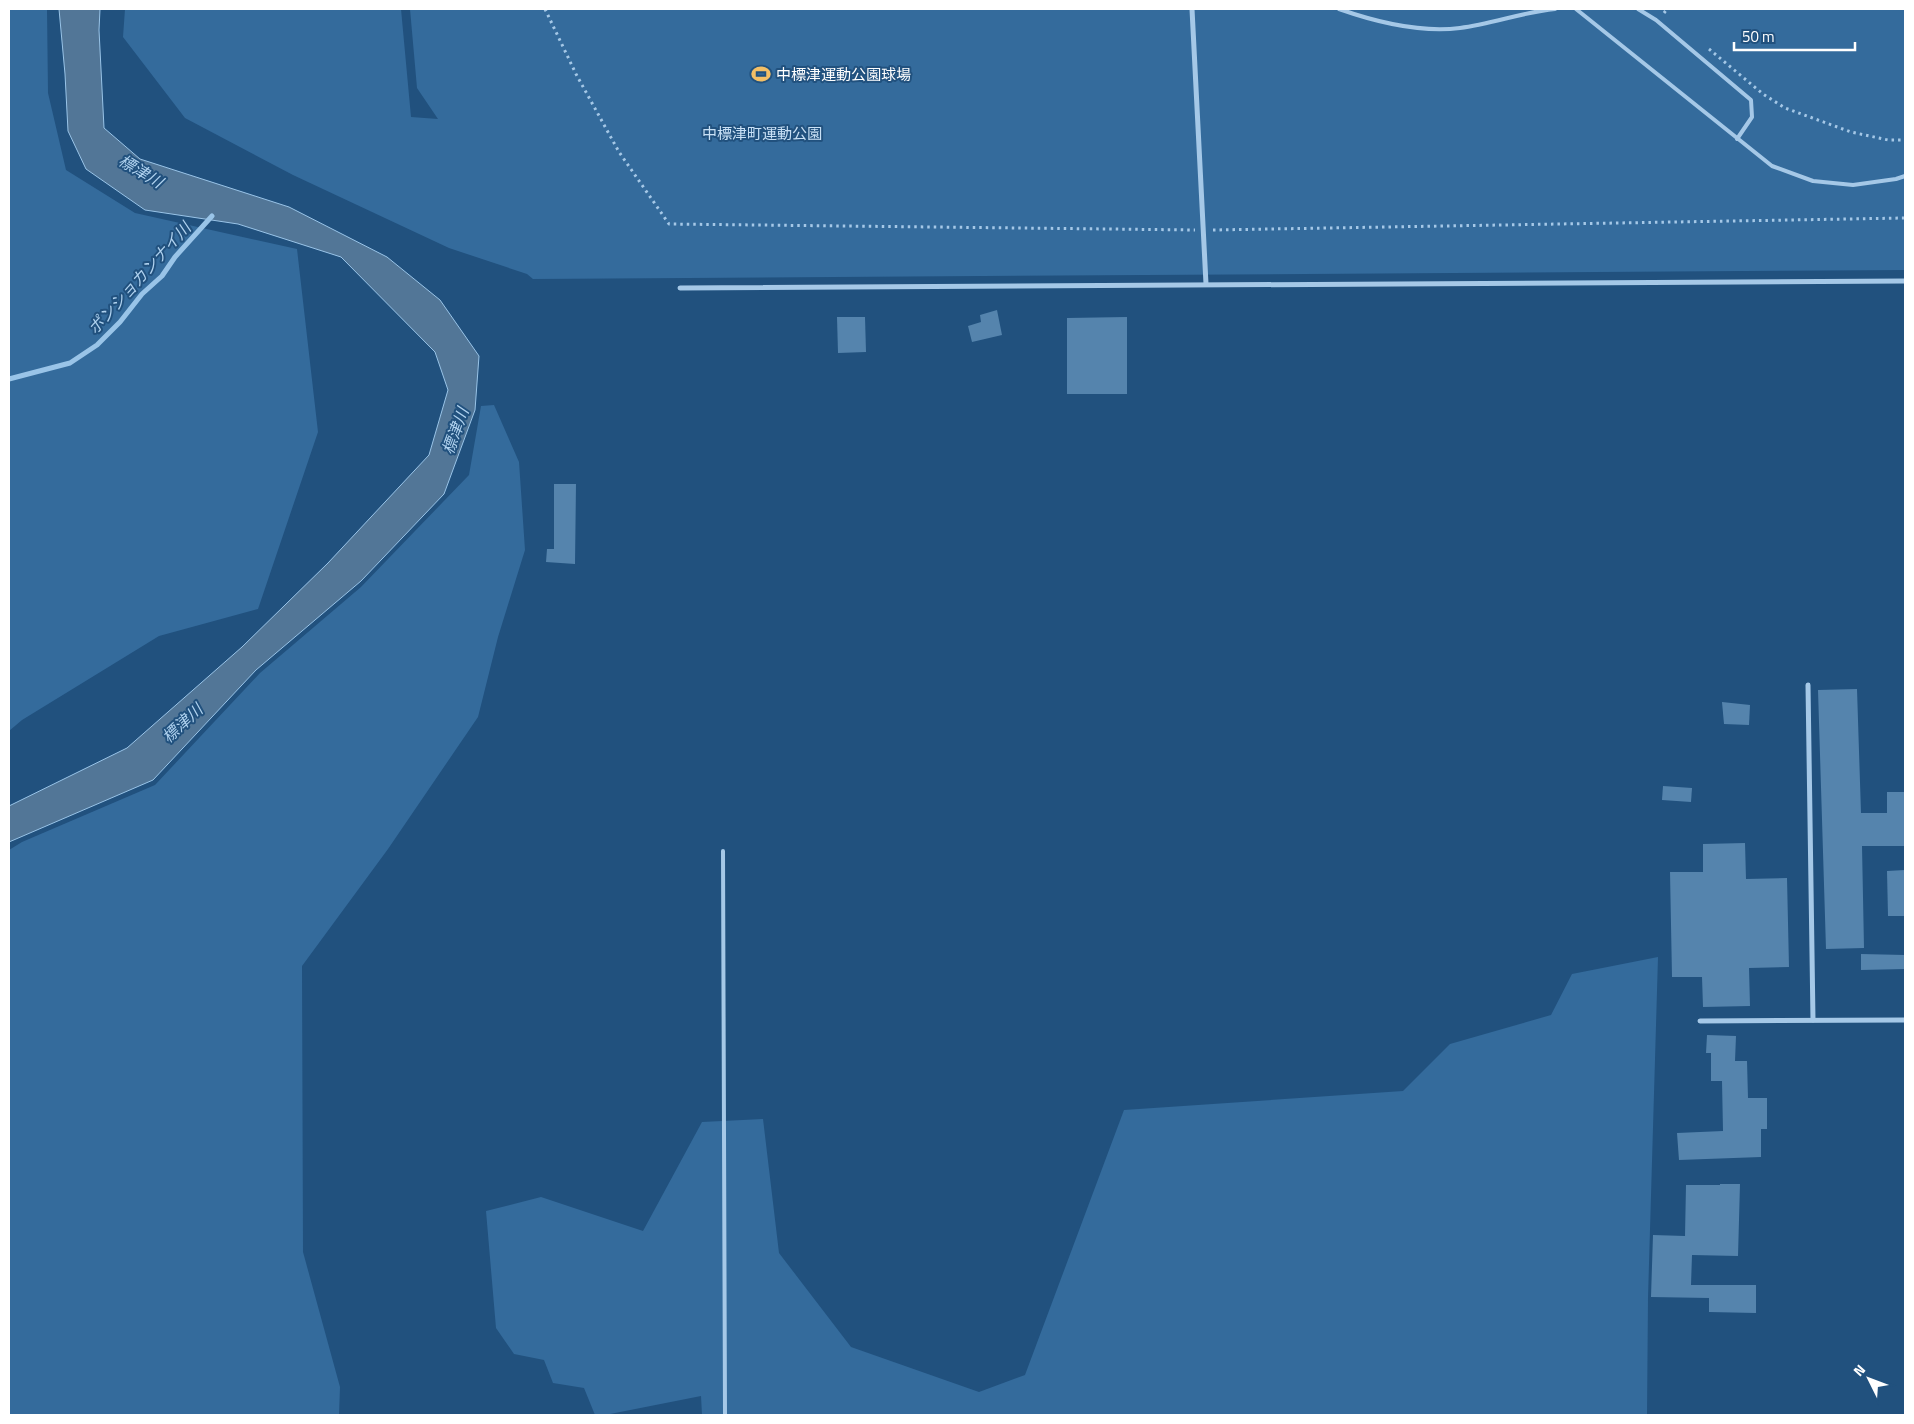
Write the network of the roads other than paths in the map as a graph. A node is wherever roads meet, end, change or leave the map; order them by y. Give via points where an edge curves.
1 (1192, 9) edge
2 (1339, 9) edge
3 (1555, 9) edge
4 (1576, 9) edge
5 (1638, 9) edge
6 (1737, 139) junction
7 (1905, 176) edge
8 (1905, 281) edge
9 (1206, 284) junction
10 (680, 288) dead end
11 (1808, 685) dead end
12 (723, 852) dead end
13 (1814, 1020) junction
14 (1905, 1020) edge
15 (1700, 1021) dead end
16 (725, 1415) edge

1 - 9 street
2 - 3 lane via 1425,29 1460,28
4 - 6 lane
5 - 6 lane via 1656,20 1750,100 1752,117
6 - 7 lane via 1772,166 1813,181 1854,185
8 - 9 street
9 - 10 street
11 - 13 street
12 - 16 lane
13 - 14 street
13 - 15 street

